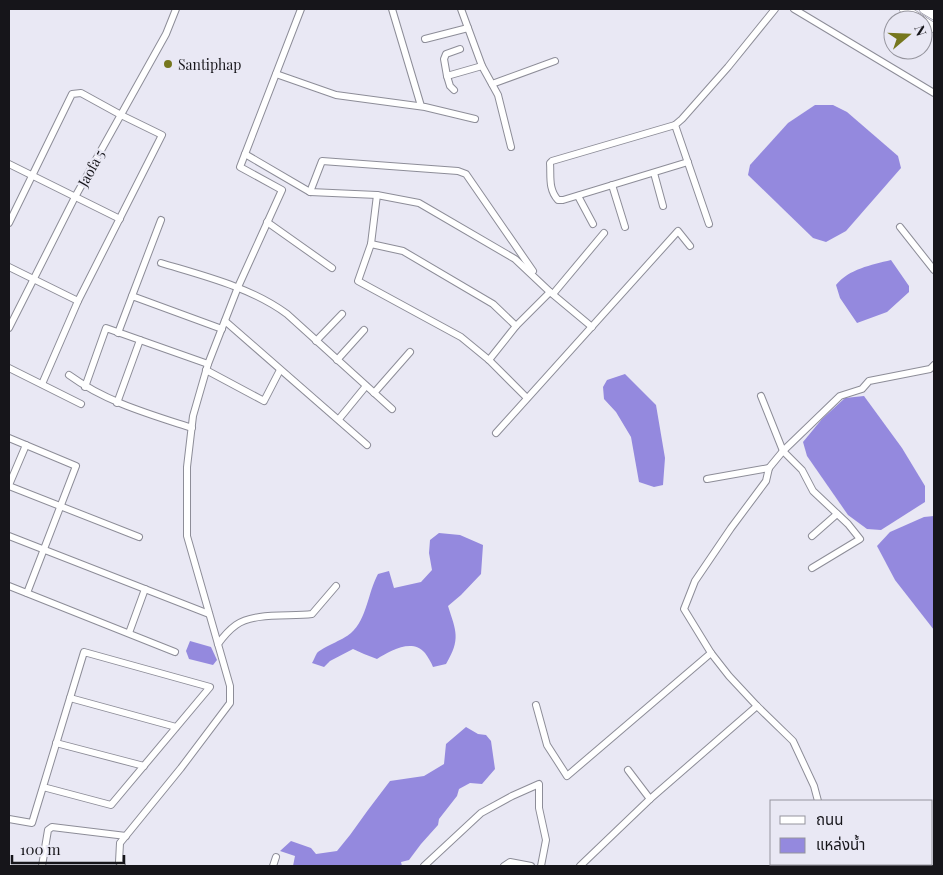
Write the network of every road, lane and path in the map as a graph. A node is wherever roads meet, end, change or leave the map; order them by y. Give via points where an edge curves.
1 (176, 9) edge
2 (301, 9) edge
3 (392, 9) edge
4 (461, 9) edge
5 (775, 9) edge
6 (794, 9) edge
7 (924, 9) edge
8 (934, 15) edge
9 (468, 28) junction
10 (424, 39) dead end
11 (460, 50) dead end
12 (555, 61) dead end
13 (482, 66) junction
14 (276, 74) junction
15 (447, 76) junction
16 (492, 84) junction
17 (454, 90) dead end
18 (934, 93) edge
19 (421, 106) junction
20 (121, 115) junction
21 (475, 118) dead end
22 (675, 125) junction
23 (511, 147) dead end
24 (245, 154) junction
25 (688, 162) junction
26 (9, 164) edge
27 (654, 173) junction
28 (32, 176) junction
29 (612, 185) junction
30 (310, 192) junction
31 (377, 195) junction
32 (578, 196) junction
33 (75, 197) junction
34 (663, 206) dead end
35 (120, 219) junction
36 (160, 220) dead end
37 (267, 222) junction
38 (9, 223) edge
39 (594, 224) dead end
40 (709, 224) dead end
41 (625, 227) dead end
42 (900, 228) dead end
43 (604, 234) dead end
44 (371, 244) junction
45 (690, 246) dead end
46 (161, 263) dead end
47 (9, 267) edge
48 (332, 268) dead end
49 (934, 270) edge
50 (33, 279) junction
51 (539, 281) junction
52 (238, 287) junction
53 (551, 293) junction
54 (132, 296) junction
55 (78, 302) junction
56 (342, 314) dead end
57 (225, 321) junction
58 (516, 326) junction
59 (592, 327) junction
60 (9, 328) edge
61 (222, 329) junction
62 (364, 330) dead end
63 (118, 333) junction
64 (140, 340) junction
65 (316, 341) junction
66 (410, 352) dead end
67 (337, 360) junction
68 (489, 360) junction
69 (934, 365) edge
70 (207, 367) junction
71 (9, 368) edge
72 (280, 370) junction
73 (69, 375) dead end
74 (42, 384) junction
75 (366, 386) junction
76 (85, 387) junction
77 (374, 393) junction
78 (761, 396) dead end
79 (527, 398) junction
80 (118, 403) junction
81 (82, 404) dead end
82 (392, 409) dead end
83 (339, 419) junction
84 (192, 428) junction
85 (496, 433) dead end
86 (9, 438) edge
87 (26, 445) junction
88 (367, 445) dead end
89 (784, 451) junction
90 (769, 468) junction
91 (707, 479) dead end
92 (9, 486) edge
93 (60, 506) junction
94 (837, 514) junction
95 (9, 536) edge
96 (812, 536) dead end
97 (139, 537) dead end
98 (43, 549) junction
99 (812, 568) dead end
100 (9, 586) edge
101 (336, 586) dead end
102 (145, 589) junction
103 (26, 593) junction
104 (209, 614) junction
105 (129, 633) junction
106 (218, 644) junction
107 (175, 652) dead end
108 (711, 653) junction
109 (70, 698) junction
110 (536, 705) dead end
111 (756, 706) junction
112 (176, 727) junction
113 (56, 743) junction
114 (144, 766) junction
115 (628, 770) dead end
116 (43, 787) junction
117 (650, 799) junction
118 (818, 800) edge
119 (9, 819) edge
120 (126, 836) junction
121 (276, 857) dead end
122 (42, 866) edge
123 (122, 866) edge
124 (273, 866) edge
125 (424, 866) edge
126 (504, 866) edge
127 (531, 866) edge
128 (540, 866) edge
129 (580, 866) edge

1 - 20 street, Jaofa 5 via 166,34
2 - 14 street
3 - 19 street
4 - 9 street
5 - 22 street
6 - 18 street
7 - 8 main road
9 - 10 street
9 - 13 street
11 - 15 street via 446,54
12 - 16 street
13 - 15 street
13 - 16 street
14 - 19 street via 336,95
14 - 24 street
15 - 17 street
16 - 23 street via 498,95
19 - 21 street
20 - 28 street via 81,93 72,94
20 - 33 street, Jaofa 5
20 - 35 street via 162,135
22 - 25 street
22 - 32 street via 552,161 551,188 555,197 563,200
24 - 30 street
24 - 37 street via 240,167 282,190
25 - 27 street
25 - 40 street
26 - 28 street
27 - 29 street
27 - 34 street
28 - 33 street
28 - 38 street
29 - 32 street
29 - 41 street
30 - 31 street
30 - 51 street via 322,162 466,174
31 - 44 street
31 - 51 street via 419,203 516,259
32 - 39 street
33 - 35 street
33 - 50 street, Jaofa 5
35 - 55 street
36 - 54 street
37 - 48 street
37 - 52 street
42 - 49 street
43 - 53 street
44 - 58 street via 403,252 492,304
44 - 68 street via 358,281 461,337
45 - 59 street via 678,231
46 - 52 street
47 - 50 street
50 - 55 street
50 - 60 street, Jaofa 5
51 - 53 street
52 - 57 street
52 - 65 street via 274,304
53 - 58 street
53 - 59 street
54 - 61 street
54 - 63 street
55 - 74 street
56 - 65 street
57 - 61 street
57 - 72 street
58 - 68 street
59 - 79 street
61 - 70 street
62 - 67 street
63 - 64 street
63 - 76 street via 106,328
64 - 70 street
64 - 80 street
65 - 67 street
66 - 77 street
67 - 75 street
68 - 79 street
69 - 89 street via 930,369 869,381 862,389 840,396
70 - 72 street via 264,401
70 - 84 street
71 - 74 street
72 - 83 street
73 - 76 street
74 - 81 street
75 - 77 street
75 - 83 street
76 - 80 street
77 - 82 street
78 - 89 street
79 - 85 street
80 - 84 street
83 - 88 street
84 - 104 street via 187,468 187,536
86 - 87 street
87 - 92 street
87 - 93 street via 76,466
89 - 90 street
89 - 94 street via 802,470 813,491
90 - 91 street
90 - 108 street via 766,482 695,581 684,610
92 - 93 street
93 - 97 street
93 - 98 street
94 - 96 street
94 - 99 street via 860,539
95 - 98 street
98 - 102 street
98 - 103 street
100 - 103 street
101 - 106 street via 312,614 249,618 237,624
102 - 104 street
102 - 105 street
103 - 105 street
104 - 106 street
105 - 107 street
106 - 120 street via 230,686 230,703
108 - 110 street via 567,776 547,745
108 - 111 street
109 - 112 street
109 - 112 street via 84,652 210,687
109 - 113 street
111 - 117 street
111 - 118 street via 792,741
112 - 114 street
113 - 114 street
113 - 116 street
114 - 116 street via 111,805
115 - 117 street
116 - 119 street via 32,823
117 - 129 street
120 - 122 street via 52,827 48,830
120 - 123 street via 120,843 119,862
121 - 124 street
125 - 128 street via 481,814 539,784 546,840
126 - 127 street via 510,862

